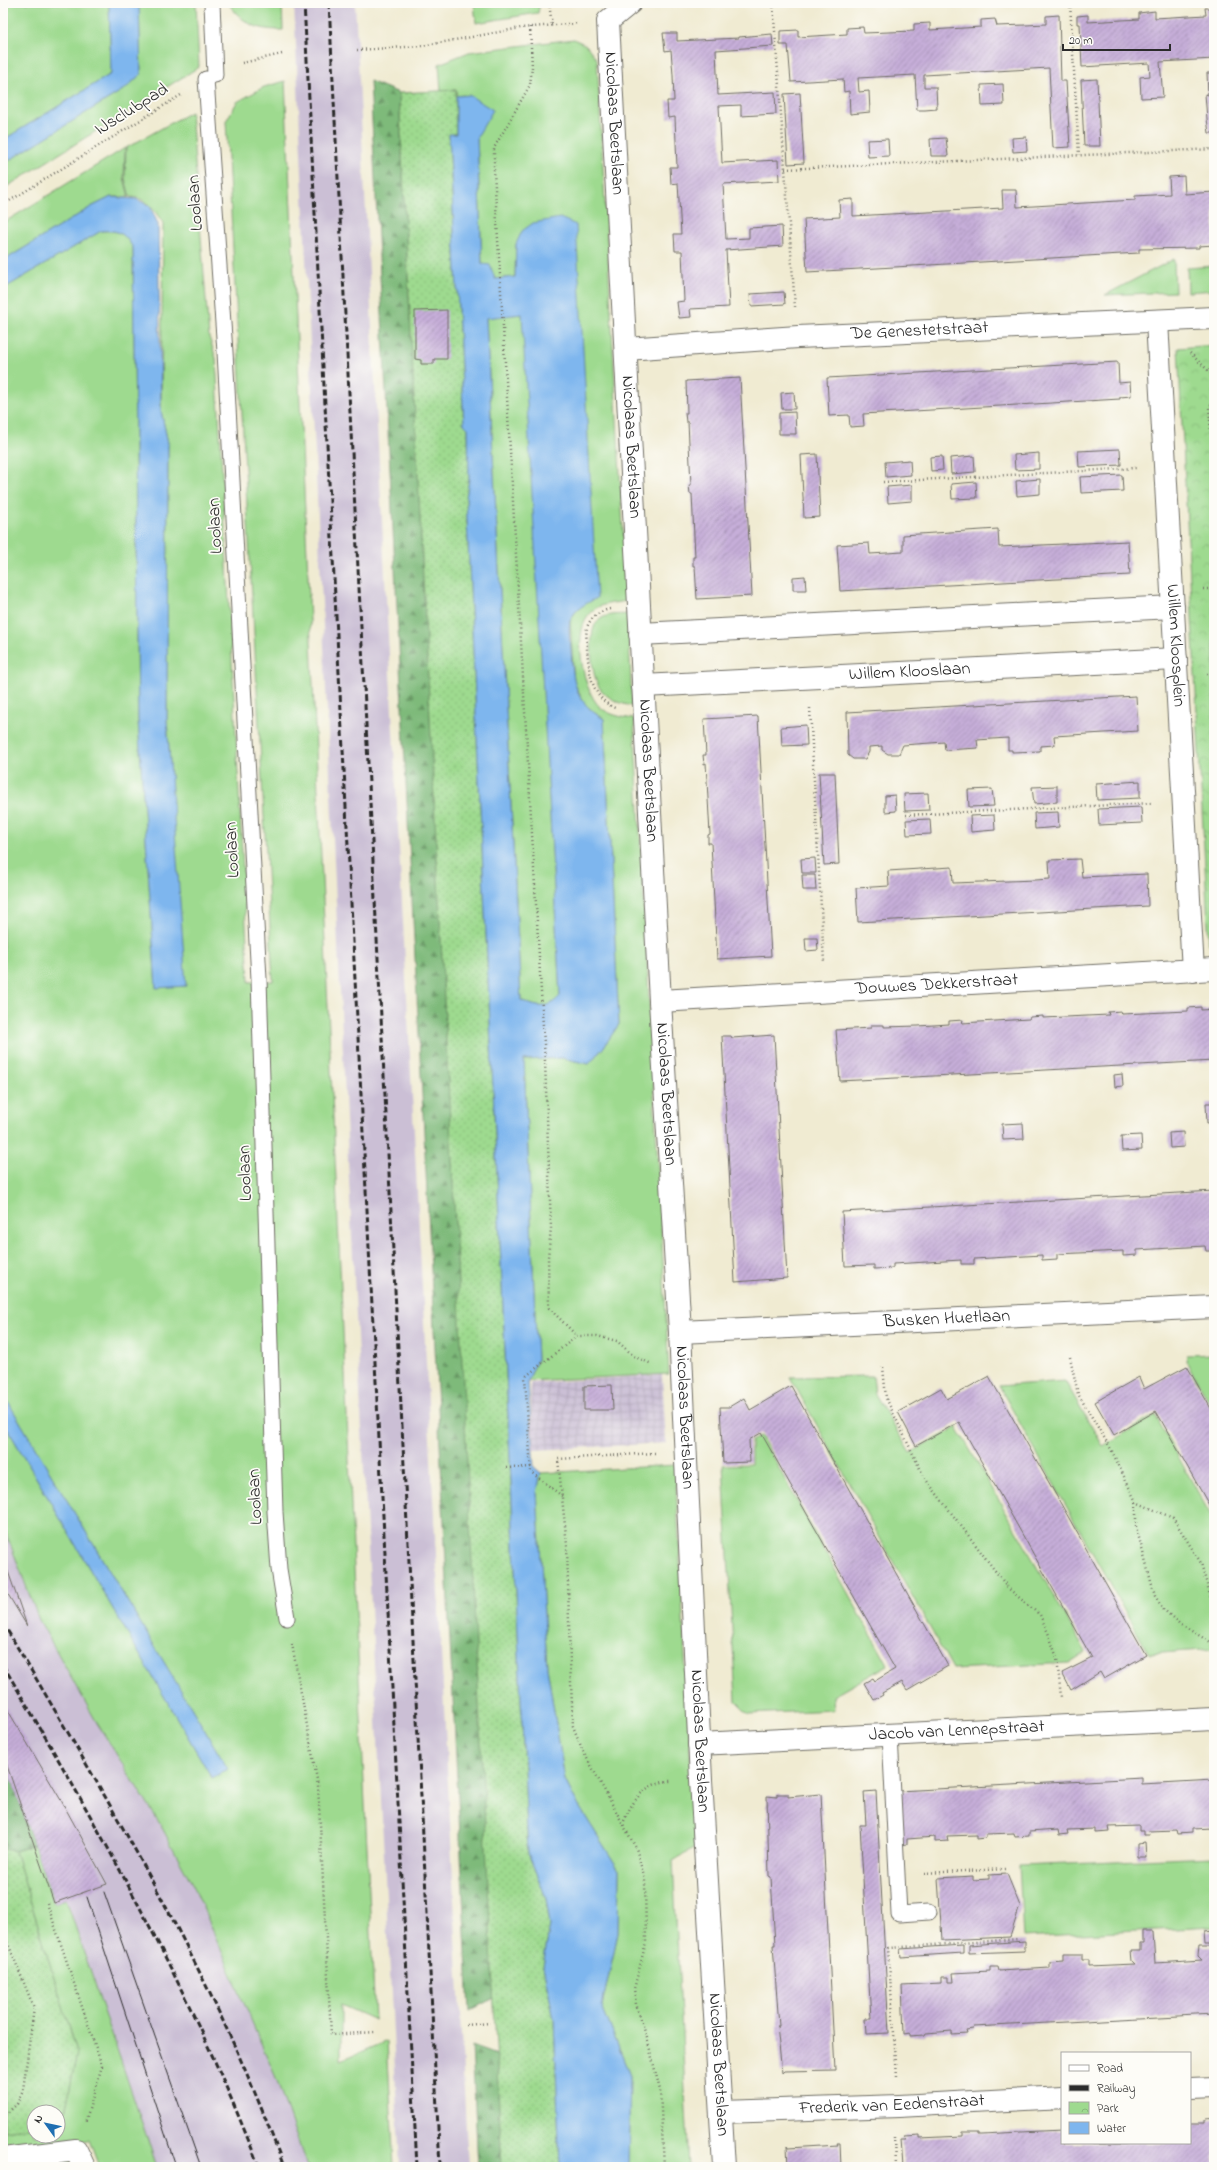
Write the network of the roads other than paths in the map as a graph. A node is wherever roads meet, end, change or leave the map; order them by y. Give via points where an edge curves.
1 (212, 3) edge
2 (630, 3) edge
3 (1214, 318) edge
4 (1157, 321) junction
5 (626, 349) junction
6 (1173, 607) junction
7 (640, 634) junction
8 (1176, 659) junction
9 (643, 686) junction
10 (1204, 970) edge
11 (660, 1000) junction
12 (1214, 1307) edge
13 (680, 1332) junction
14 (287, 1618) road end
15 (1214, 1719) edge
16 (890, 1735) junction
17 (699, 1744) junction
18 (929, 1912) dead end
19 (1214, 2088) edge
20 (1191, 2089) edge
21 (1061, 2097) edge
22 (721, 2112) junction
23 (80, 2158) edge
24 (3, 2159) edge
25 (724, 2167) edge

1 - 14 lane, Loolaan via 210,77 259,979 275,1512 279,1569
2 - 5 street, Nicolaas Beetslaan via 608,22
3 - 4 street, De Genestetstraat
4 - 5 street, De Genestetstraat via 798,337
4 - 6 street, Willem Kloosplein
5 - 7 street, Nicolaas Beetslaan
6 - 7 street
6 - 8 street, Willem Kloosplein
7 - 9 street, Nicolaas Beetslaan
8 - 9 street, Willem Klooslaan
8 - 10 street, Willem Kloosplein via 1184,801
9 - 11 street, Nicolaas Beetslaan
10 - 11 street, Douwes Dekkerstraat
11 - 13 street, Nicolaas Beetslaan
12 - 13 street, Busken Huetlaan
13 - 17 street, Nicolaas Beetslaan
15 - 16 street, Jacob van Lennepstraat
16 - 17 street, Jacob van Lennepstraat
16 - 18 lane via 899,1914
17 - 22 street, Nicolaas Beetslaan
19 - 20 street
21 - 22 street, Frederik van Eedenstraat
22 - 25 street, Nicolaas Beetslaan
23 - 24 street

